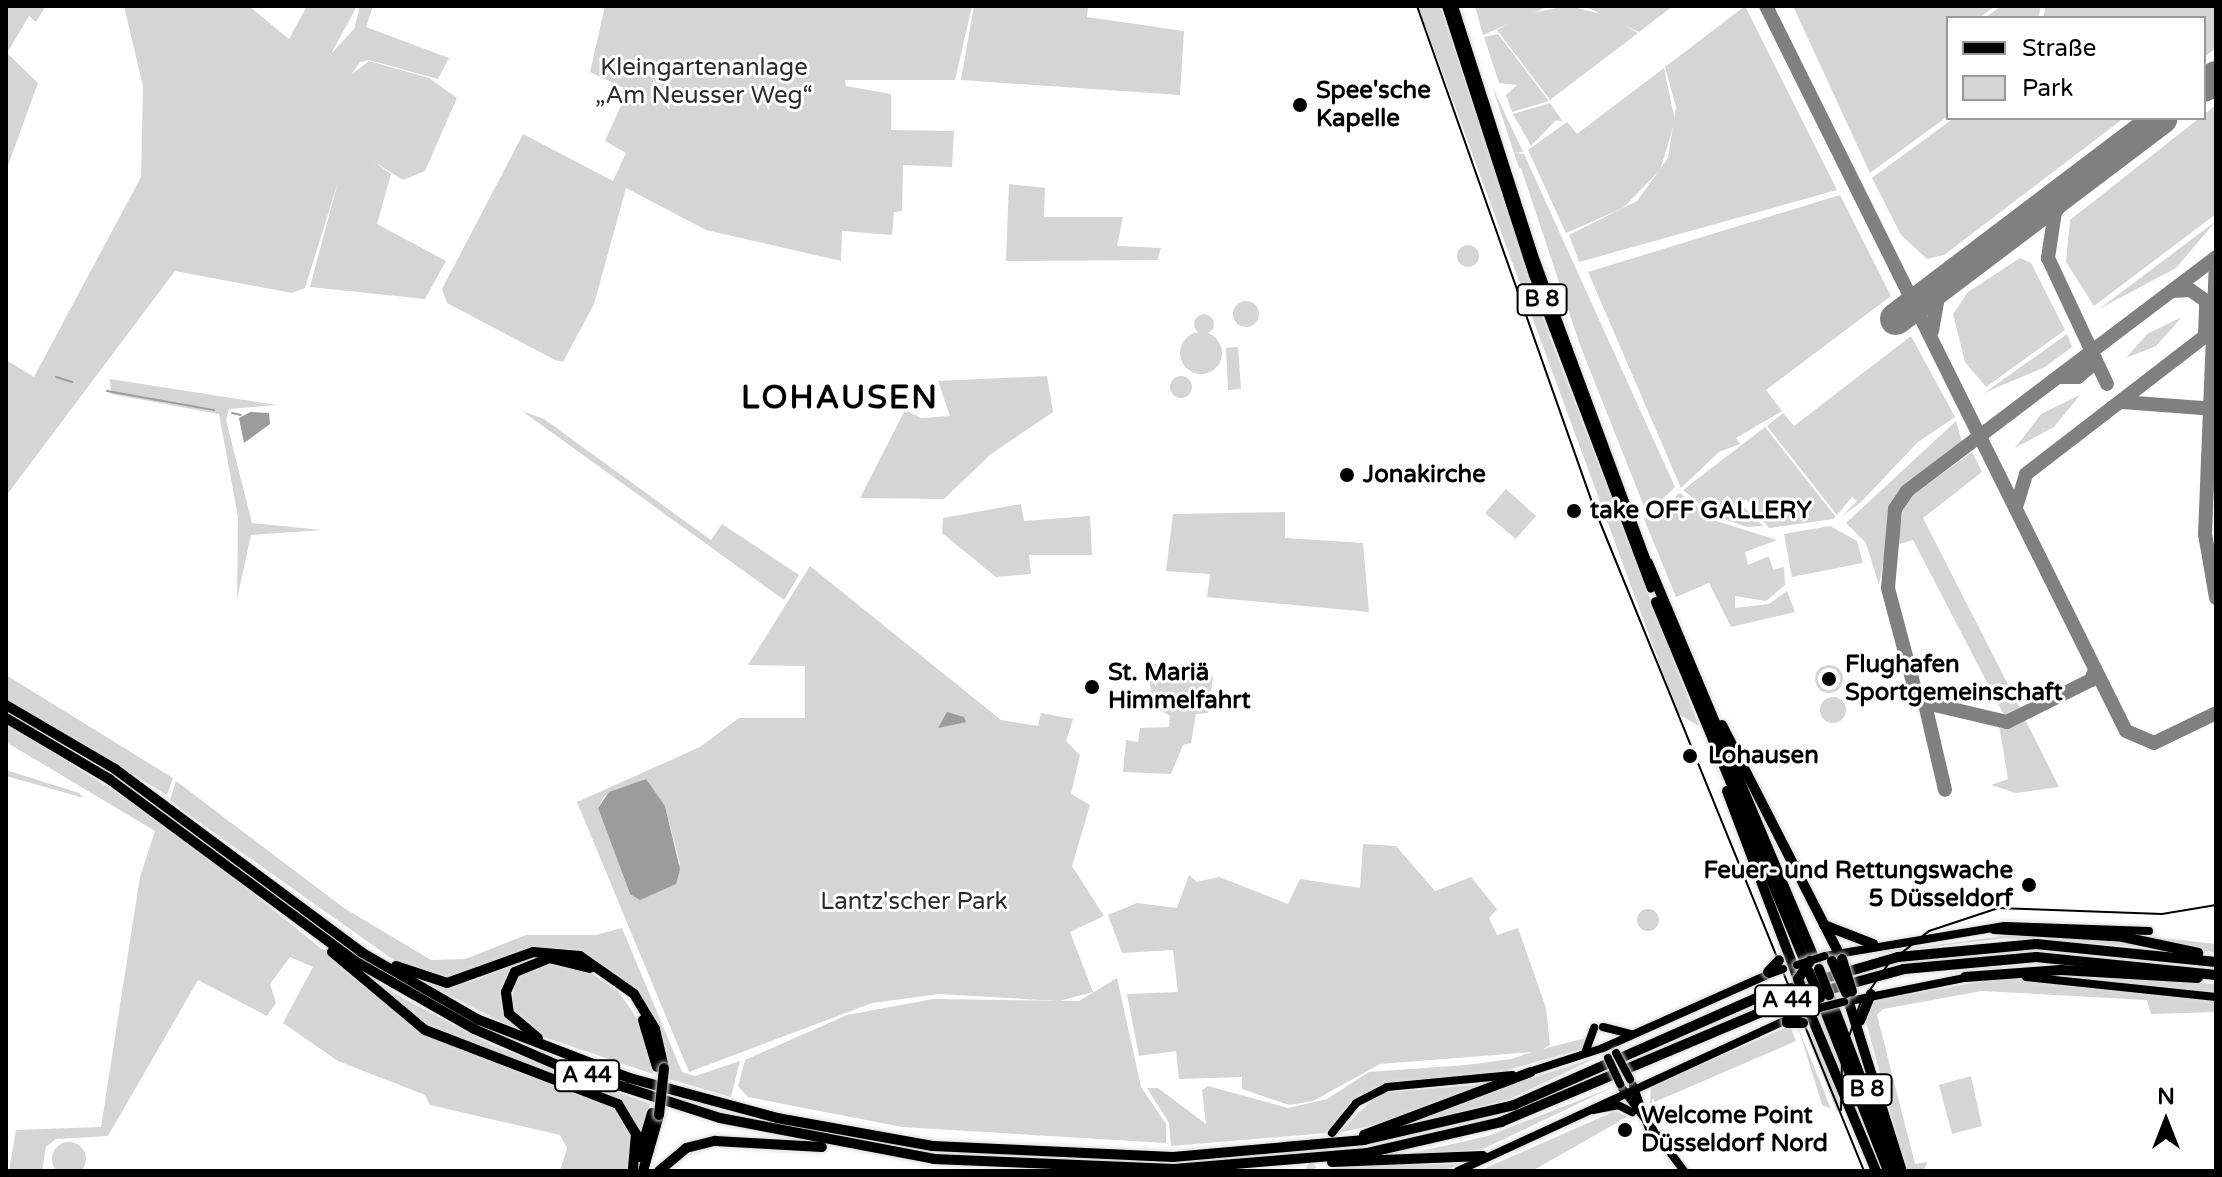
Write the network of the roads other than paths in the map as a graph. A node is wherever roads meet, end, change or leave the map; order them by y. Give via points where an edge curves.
1 (1446, 6) edge
2 (1454, 6) edge
3 (1648, 563) joint
4 (1651, 589) joint
5 (1662, 597) junction
6 (6, 705) edge
7 (6, 718) edge
8 (1722, 765) junction
9 (154, 804) junction
10 (170, 816) junction
11 (1822, 924) junction
12 (1994, 929) junction
13 (2149, 931) dead end
14 (312, 932) junction
15 (335, 934) junction
16 (1873, 944) junction
17 (1832, 957) junction
18 (2216, 959) edge
19 (1813, 967) junction
20 (1790, 969) junction
21 (1766, 974) joint
22 (1965, 977) junction
23 (2216, 977) edge
24 (1871, 994) junction
25 (1848, 997) junction
26 (2216, 997) edge
27 (1812, 1008) junction
28 (1775, 1025) joint
29 (1859, 1027) junction
30 (1636, 1034) junction
31 (1608, 1046) junction
32 (1581, 1056) junction
33 (1612, 1056) junction
34 (660, 1068) junction
35 (1531, 1072) junction
36 (616, 1074) junction
37 (1655, 1079) junction
38 (1622, 1088) junction
39 (1634, 1089) junction
40 (1588, 1110) junction
41 (1635, 1113) junction
42 (1647, 1113) junction
43 (655, 1114) junction
44 (1649, 1129) junction
45 (1332, 1133) tunnel mouth
46 (1296, 1149) junction
47 (888, 1153) junction
48 (1483, 1156) junction
49 (1327, 1158) junction
50 (633, 1171) edge
51 (643, 1171) edge
52 (659, 1171) edge
53 (1458, 1171) edge
54 (1684, 1171) edge
55 (1876, 1171) edge
56 (1888, 1171) edge
57 (1899, 1171) edge

1 - 4 main road, B 8 via 1533,275
2 - 3 main road, B 8 via 1536,261
3 - 5 highway, B 8
4 - 8 highway, B 8
5 - 11 highway
5 - 19 highway, B 8
6 - 9 highway, A 44
7 - 9 highway, A 44
8 - 19 highway, B 8
8 - 20 highway
9 - 10 highway, A 44
10 - 14 highway, A 44
10 - 15 highway, A 44
11 - 16 highway
11 - 17 highway
12 - 13 main road
12 - 16 main road
12 - 18 highway via 2123,937
14 - 47 highway, A 44 via 443,1013 562,1067 720,1118
14 - 50 highway via 425,1030 618,1104 636,1134
15 - 34 highway via 410,974 447,983 533,952 580,956 634,994 655,1029
15 - 36 highway, A 44 via 479,1020
16 - 17 main road
17 - 19 main road, bridge
17 - 25 highway, bridge
18 - 46 highway, A 44 via 2036,944 1898,957 1757,998 1475,1117
19 - 20 highway, bridge
19 - 27 highway, B 8, bridge
20 - 21 highway, bridge
20 - 27 highway, bridge
21 - 30 main road
22 - 23 highway via 2061,970
22 - 24 main road
22 - 26 main road via 2072,978
23 - 49 highway, A 44 via 2036,957 1904,969 1787,1001 1501,1122
24 - 25 main road
24 - 29 highway
25 - 27 main road, bridge
25 - 29 highway
27 - 28 highway, bridge
27 - 55 highway via 1815,1031
27 - 56 highway, B 8
27 - 57 highway, B 8
28 - 37 main road
29 - 57 highway
30 - 31 main road
30 - 32 main road via 1598,1028
31 - 32 main road
31 - 33 main road
32 - 35 main road
33 - 38 main road, bridge
33 - 39 main road, bridge
34 - 36 highway via 637,1009 605,977 561,958 521,966 506,992 513,1022
34 - 43 highway, bridge
35 - 45 main road via 1387,1087 1356,1103
35 - 46 highway via 1388,1128
36 - 46 highway, A 44 via 777,1118 933,1146 1132,1157
37 - 39 main road
37 - 42 main road
38 - 39 main road
38 - 40 main road
38 - 41 main road
39 - 42 main road
40 - 41 main road via 1618,1105
40 - 48 main road
41 - 44 main road
42 - 44 main road
43 - 50 highway
43 - 51 highway
44 - 54 main road
47 - 49 highway, A 44 via 1102,1170
47 - 52 highway via 715,1141 686,1148
48 - 49 highway via 1426,1163
48 - 53 main road

